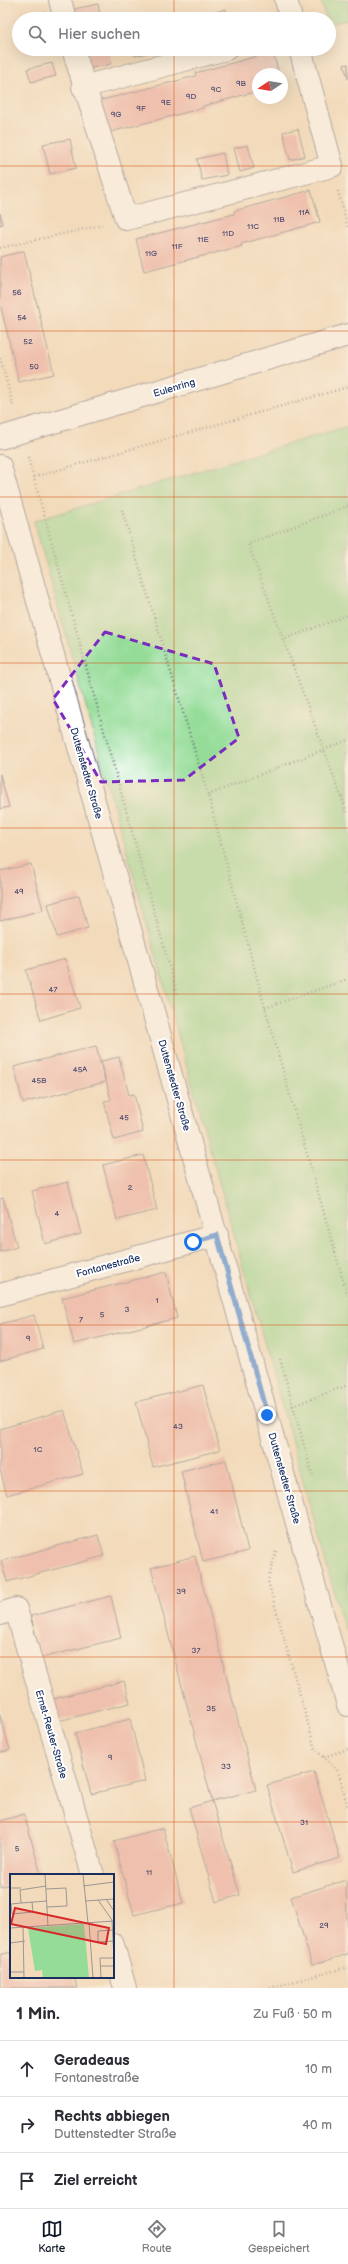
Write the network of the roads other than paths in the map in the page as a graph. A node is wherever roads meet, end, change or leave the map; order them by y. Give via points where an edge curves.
1 (60, 0) edge
2 (286, 0) edge
3 (63, 12) edge
4 (289, 12) edge
5 (75, 56) edge
6 (200, 56) edge
7 (302, 56) edge
8 (83, 87) junction
9 (348, 335) edge
10 (0, 438) edge
11 (0, 466) edge
12 (217, 1235) junction
13 (0, 1295) edge
14 (0, 1614) edge
15 (348, 1705) edge
16 (93, 1874) edge
17 (114, 1948) edge
18 (126, 1988) edge

1 - 3 street
2 - 4 street
5 - 8 street
6 - 8 street
7 - 8 street via 332,166 126,219
9 - 10 street, Eulenring
11 - 12 street, Duttenstedter Straße
12 - 13 street, Fontanestraße
12 - 15 street, Duttenstedter Straße
14 - 16 street, Ernst-Reuter-Straße via 16,1609
17 - 18 street

